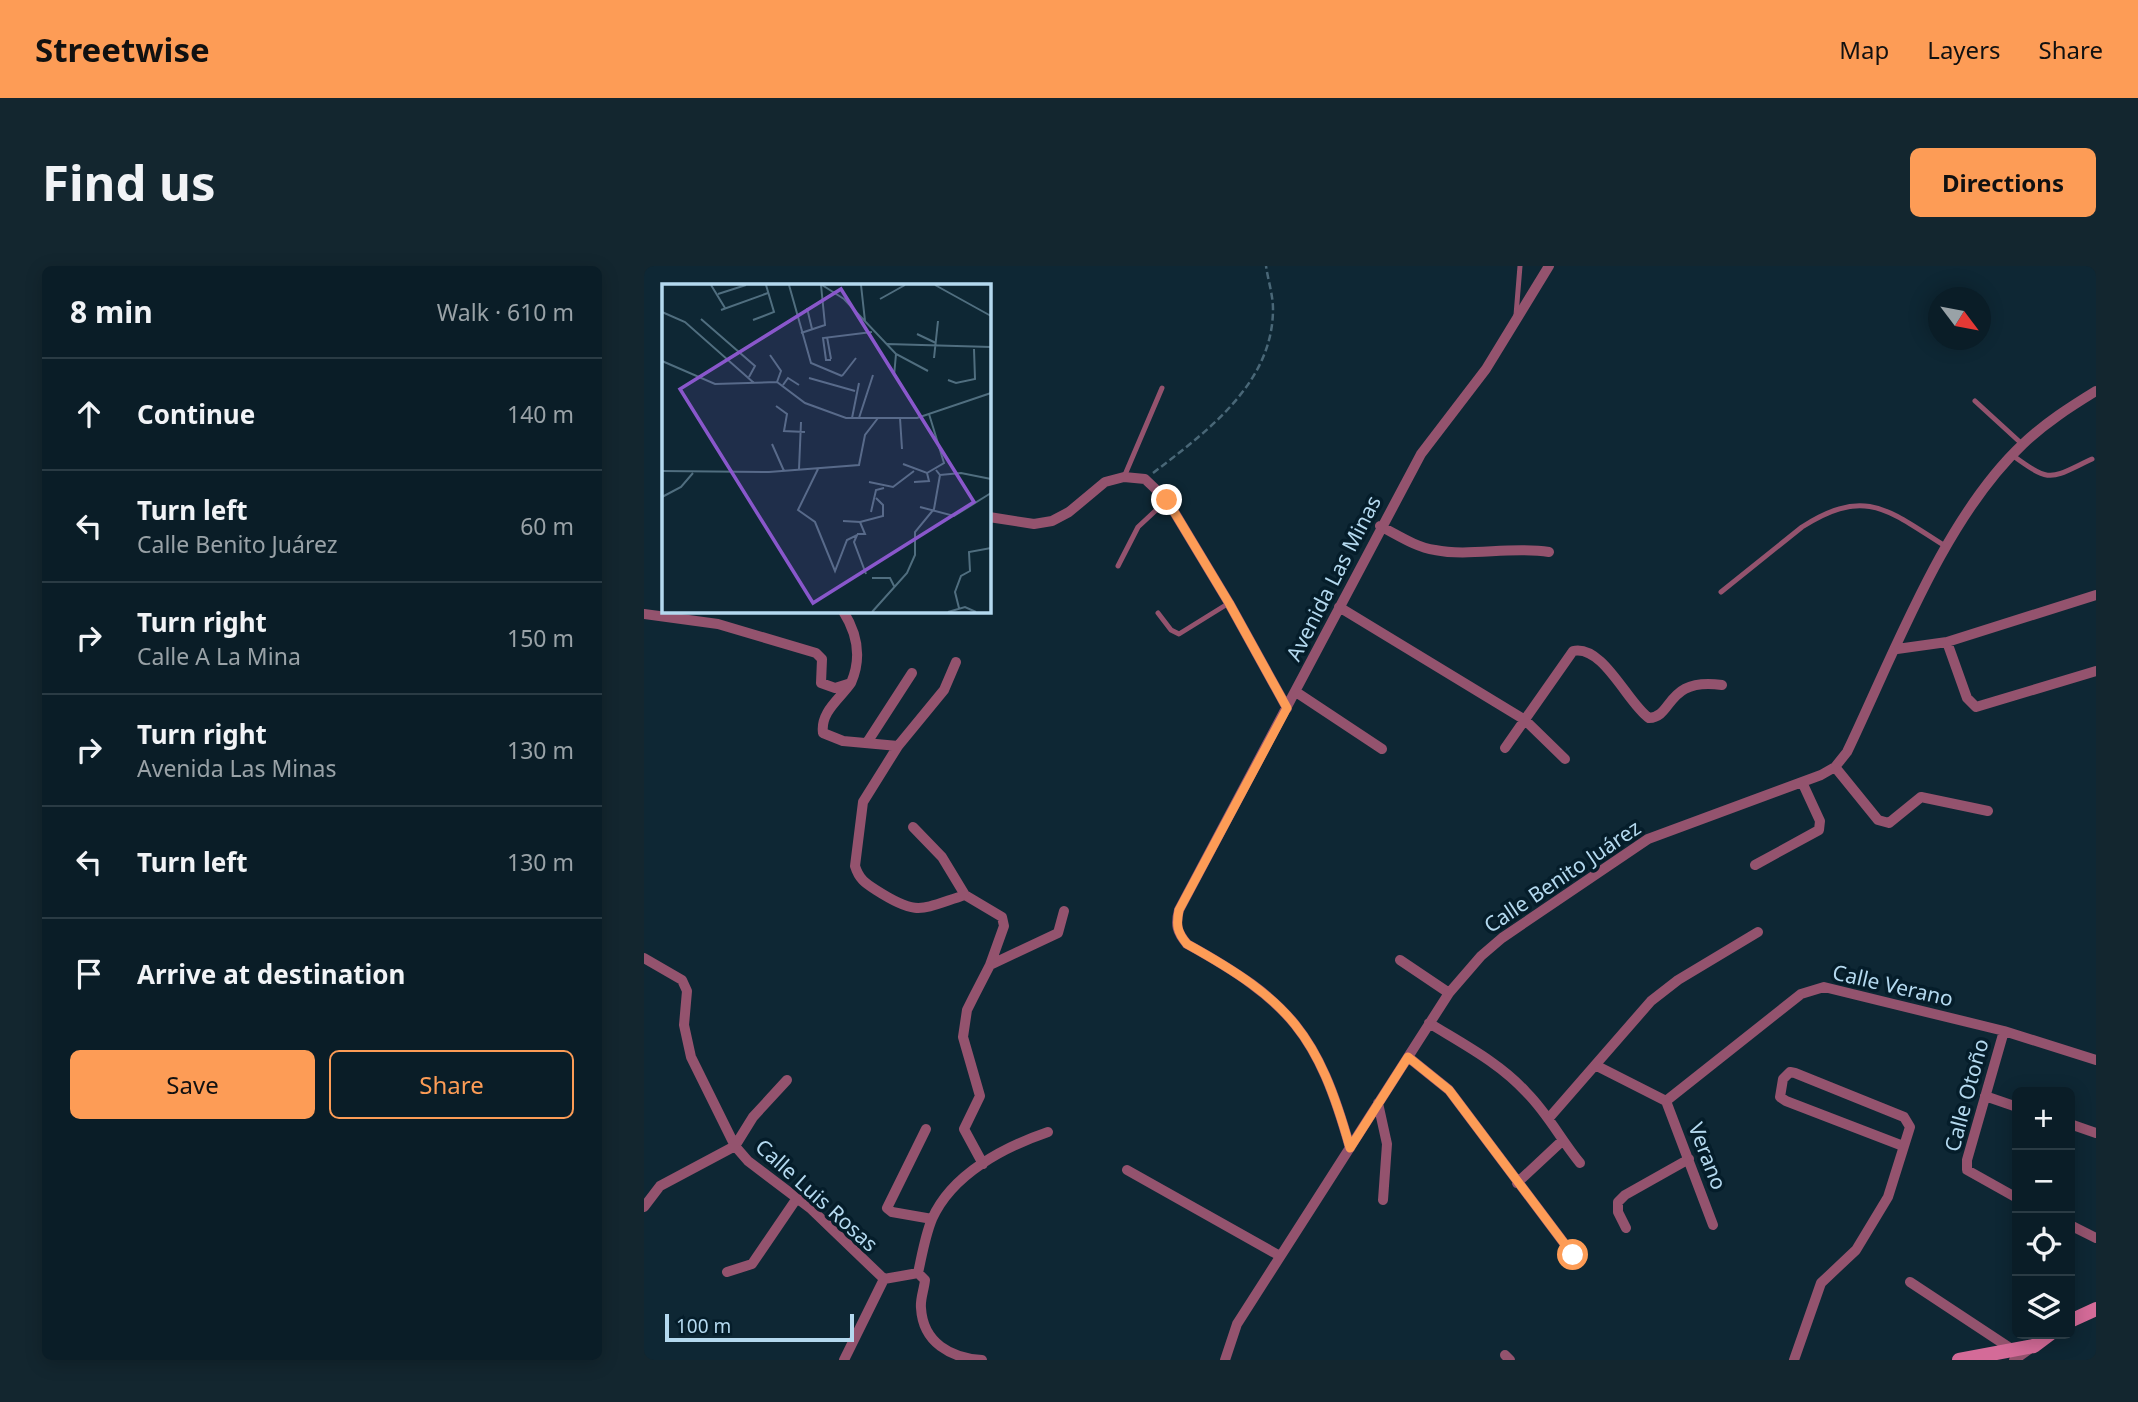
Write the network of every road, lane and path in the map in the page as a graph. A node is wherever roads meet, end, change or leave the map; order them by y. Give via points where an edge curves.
1 (1266, 266) edge
2 (1520, 266) edge
3 (1549, 266) edge
4 (1515, 325) junction
5 (1162, 388) dead end
6 (2096, 391) edge
7 (1975, 401) dead end
8 (2022, 444) junction
9 (2012, 455) junction
10 (2092, 459) dead end
11 (1124, 477) junction
12 (1145, 479) junction
13 (1167, 500) junction
14 (990, 517) edge
15 (1380, 526) junction
16 (1945, 546) junction
17 (1549, 552) dead end
18 (1118, 566) dead end
19 (1721, 592) dead end
20 (2096, 595) edge
21 (1229, 603) junction
22 (1339, 607) junction
23 (843, 612) edge
24 (1158, 613) dead end
25 (644, 614) edge
26 (1947, 642) junction
27 (1897, 649) junction
28 (956, 662) dead end
29 (2096, 671) edge
30 (912, 673) dead end
31 (851, 683) junction
32 (1722, 685) dead end
33 (1296, 692) junction
34 (1287, 708) junction
35 (1525, 720) junction
36 (867, 741) junction
37 (898, 746) junction
38 (1505, 748) dead end
39 (1382, 749) dead end
40 (1564, 759) dead end
41 (1835, 767) junction
42 (1802, 782) junction
43 (1988, 811) dead end
44 (914, 827) dead end
45 (1755, 865) dead end
46 (965, 895) junction
47 (1064, 911) dead end
48 (1758, 932) dead end
49 (644, 958) edge
50 (1400, 960) dead end
51 (990, 965) junction
52 (1449, 993) junction
53 (1429, 1023) junction
54 (2004, 1031) junction
55 (1408, 1057) junction
56 (2096, 1060) edge
57 (1597, 1066) junction
58 (787, 1080) dead end
59 (1985, 1096) junction
60 (1667, 1101) junction
61 (1378, 1103) junction
62 (2012, 1105) edge
63 (1549, 1118) junction
64 (2075, 1127) edge
65 (926, 1129) dead end
66 (1048, 1132) dead end
67 (2096, 1133) edge
68 (1562, 1141) junction
69 (735, 1146) junction
70 (1903, 1146) junction
71 (1350, 1148) junction
72 (1689, 1159) junction
73 (1580, 1163) dead end
74 (983, 1164) junction
75 (1127, 1170) dead end
76 (1517, 1183) junction
77 (2012, 1195) edge
78 (797, 1198) junction
79 (1383, 1200) dead end
80 (644, 1207) edge
81 (933, 1219) junction
82 (1713, 1225) dead end
83 (1626, 1228) dead end
84 (2075, 1228) edge
85 (2096, 1238) edge
86 (1573, 1255) dead end
87 (1280, 1256) junction
88 (727, 1272) dead end
89 (918, 1273) junction
90 (884, 1279) junction
91 (1910, 1282) dead end
92 (2096, 1308) edge
93 (2075, 1318) edge
94 (2043, 1339) edge
95 (2013, 1355) edge
96 (844, 1360) edge
97 (982, 1360) edge
98 (1225, 1360) edge
99 (1794, 1360) edge
100 (1959, 1360) edge

1 - 12 path via 1273,309 1256,376 1206,431
2 - 4 lane
3 - 4 street, Avenida Las Minas
4 - 15 street, Avenida Las Minas via 1421,454
5 - 11 lane
6 - 8 street
7 - 8 lane
8 - 9 street
9 - 10 lane via 2038,474 2051,477
9 - 16 street
11 - 12 street
11 - 14 street via 1105,482 1052,521 1034,524
12 - 13 street
13 - 18 lane via 1138,527
13 - 21 street
15 - 17 street via 1439,551
15 - 22 street, Avenida Las Minas
16 - 19 lane via 1881,508 1852,506 1802,527
16 - 27 street
20 - 26 street
21 - 24 lane via 1179,634
21 - 34 street
22 - 33 street, Avenida Las Minas
22 - 35 street
23 - 31 street via 857,645 858,669
25 - 31 street via 718,624 816,653 822,659 821,683 835,688
26 - 27 street
26 - 29 street via 1967,698 1976,707
27 - 41 street via 1847,752
28 - 37 street via 944,690
30 - 36 street
31 - 36 street via 827,712 823,733 843,741
32 - 35 street via 1691,684 1678,690 1659,715 1649,718 1608,670 1579,650 1568,655
33 - 34 street, Avenida Las Minas
33 - 39 street
34 - 71 street, Avenida Las Minas via 1176,923 1187,944 1262,990 1303,1034 1334,1092
35 - 38 street
35 - 40 street
36 - 37 street
37 - 46 street via 863,802 855,866 858,875 909,910
41 - 42 street, Calle Benito Juárez
41 - 43 street via 1878,820 1889,823 1921,797
42 - 45 street via 1820,821 1819,830
42 - 52 street, Calle Benito Juárez via 1648,839 1502,938
44 - 46 street via 942,857
46 - 51 street via 1004,921
47 - 51 street via 1058,933
48 - 57 street via 1651,1001
49 - 69 street, Calle Luis Rosas via 682,980 687,990 684,1024 691,1057
50 - 52 street
51 - 74 street via 967,1010 963,1037 980,1096 964,1129
52 - 53 street, Calle Benito Juárez
53 - 55 street, Calle Benito Juárez
53 - 63 street via 1513,1078
54 - 56 street, Calle Verano
54 - 59 street, Calle Otoño
54 - 60 street, Calle Verano via 1838,989 1812,988
55 - 61 street, Calle Benito Juárez
55 - 76 street via 1449,1090
57 - 60 street
57 - 63 street
58 - 69 street via 753,1117
59 - 62 street
59 - 77 street, Calle Otoño via 1967,1170
60 - 72 street, Verano
61 - 71 street, Calle Benito Juárez
61 - 79 street via 1387,1144
63 - 68 street
64 - 67 street
65 - 81 street via 887,1208
66 - 74 street
68 - 73 street
68 - 76 street
69 - 78 street, Calle Luis Rosas
69 - 80 street via 660,1186
70 - 70 street via 1909,1120 1795,1073 1783,1079 1780,1097
70 - 99 street via 1884,1207 1856,1250 1821,1283
71 - 87 street, Calle Benito Juárez
72 - 82 street, Verano
72 - 83 street via 1618,1202
74 - 81 street via 962,1180
75 - 87 street
76 - 86 street
78 - 88 street via 752,1264
78 - 90 street, Calle Luis Rosas
81 - 89 street
84 - 85 street
87 - 98 street, Calle Benito Juárez via 1237,1324
89 - 90 street
89 - 97 street via 925,1280 920,1304 930,1337 957,1357
90 - 96 street
91 - 95 street
92 - 93 street
94 - 95 street
95 - 100 street

